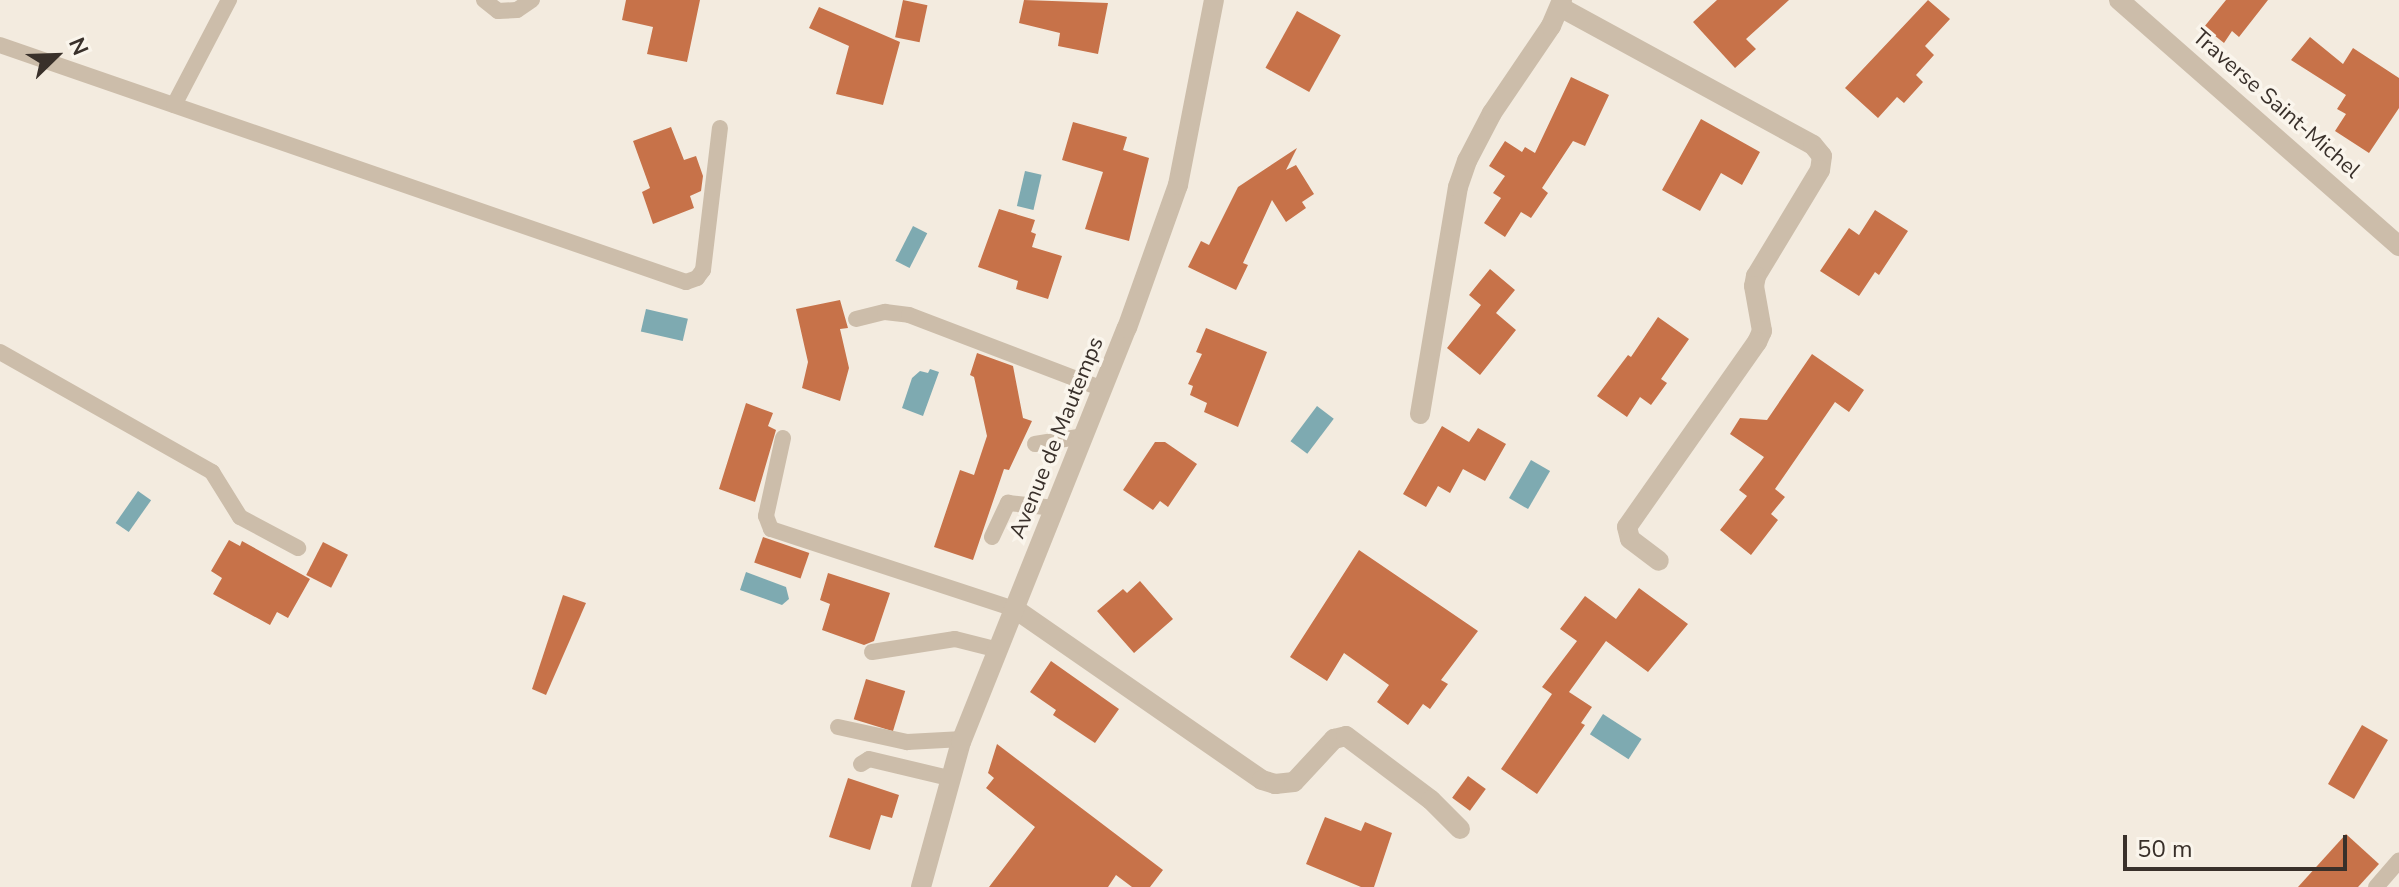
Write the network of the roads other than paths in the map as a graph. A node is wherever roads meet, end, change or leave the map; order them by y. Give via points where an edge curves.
1 (229, 0) edge
2 (484, 0) edge
3 (532, 0) edge
4 (1214, 0) edge
5 (2119, 0) edge
6 (1561, 4) edge
7 (0, 45) edge
8 (174, 105) junction
9 (720, 128) dead end
10 (2399, 246) edge
11 (856, 319) dead end
12 (0, 352) edge
13 (1103, 389) junction
14 (1420, 414) dead end
15 (1084, 436) junction
16 (783, 438) dead end
17 (1035, 444) dead end
18 (1055, 508) junction
19 (992, 537) dead end
20 (298, 548) dead end
21 (1659, 561) dead end
22 (1015, 609) junction
23 (998, 650) junction
24 (872, 652) dead end
25 (838, 727) dead end
26 (963, 739) junction
27 (861, 764) dead end
28 (949, 778) junction
29 (1460, 829) dead end
30 (2399, 861) edge
31 (921, 887) edge
32 (2376, 887) edge

1 - 8 lane
2 - 3 lane via 498,11 517,10
4 - 13 street, Avenue de Mautemps via 1178,185
5 - 10 street, Traverse Saint-Michel
6 - 14 street via 1492,113 1458,187
6 - 21 street via 1813,145 1822,156 1820,170 1756,276 1762,331 1757,342 1627,527 1630,539
7 - 8 lane
8 - 9 lane via 686,282 703,270
11 - 13 lane via 885,312 909,315
12 - 20 lane via 212,472 240,517
13 - 15 street, Avenue de Mautemps
15 - 17 lane
15 - 18 street, Avenue de Mautemps
16 - 22 lane via 766,516 771,529
18 - 19 lane via 1008,503
18 - 22 street, Avenue de Mautemps
22 - 23 street, Avenue de Mautemps
22 - 29 street via 1262,780 1294,782 1334,739 1346,736 1431,800
23 - 24 lane via 955,639
23 - 26 street, Avenue de Mautemps
25 - 26 lane via 907,742
26 - 28 street, Avenue de Mautemps
27 - 28 lane via 869,759
28 - 31 street, Avenue de Mautemps
30 - 32 lane

